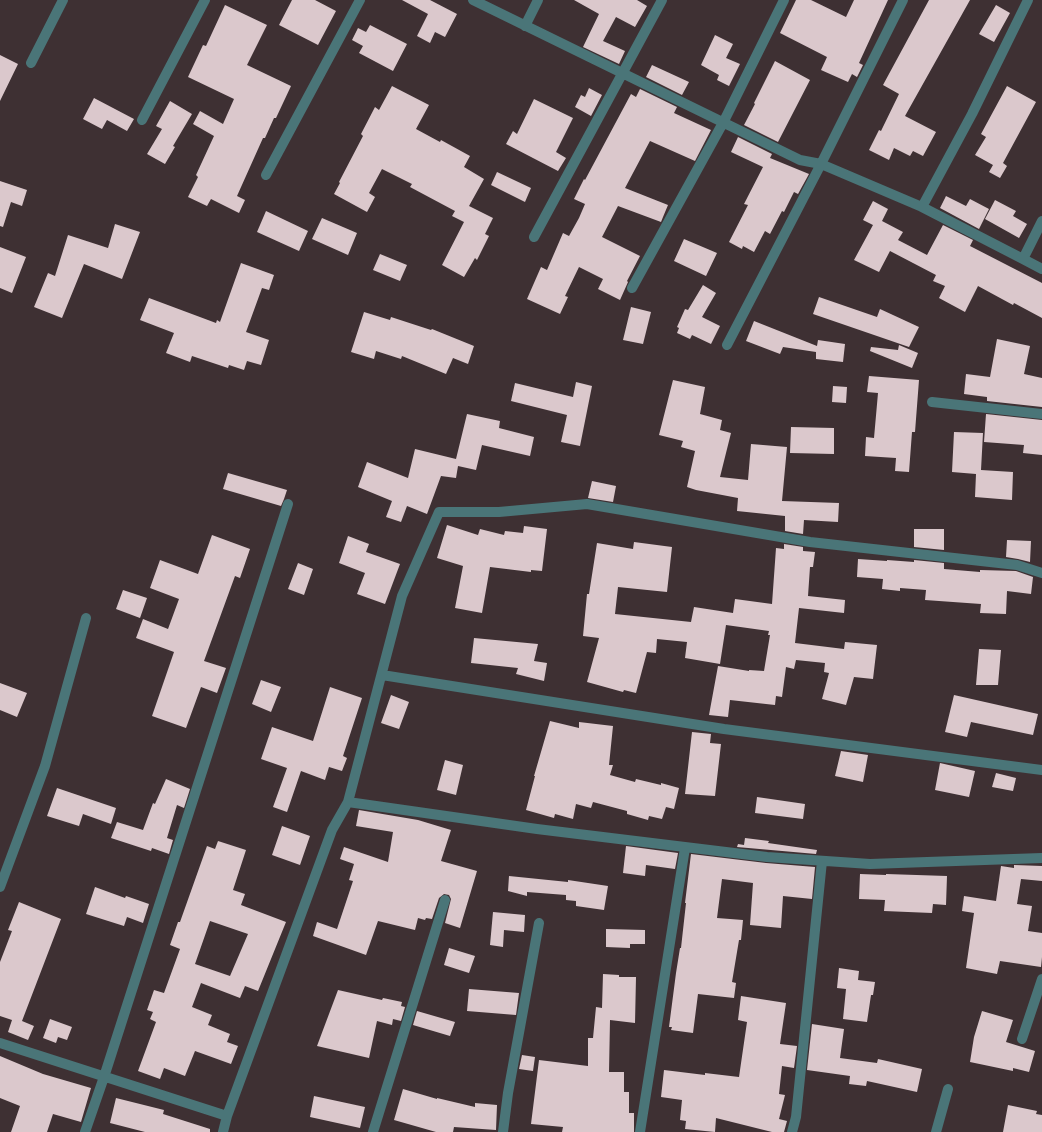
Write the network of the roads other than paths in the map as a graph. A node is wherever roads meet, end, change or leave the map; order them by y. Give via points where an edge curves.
1 (63, 0) edge
2 (205, 0) edge
3 (360, 0) edge
4 (473, 0) edge
5 (538, 0) edge
6 (662, 0) edge
7 (784, 0) edge
8 (903, 0) edge
9 (1028, 0) edge
10 (525, 26) junction
11 (31, 63) dead end
12 (623, 74) junction
13 (142, 120) dead end
14 (724, 121) junction
15 (821, 164) junction
16 (266, 175) dead end
17 (922, 207) junction
18 (1042, 221) edge
19 (534, 237) dead end
20 (1023, 259) junction
21 (1042, 268) edge
22 (632, 288) dead end
23 (726, 345) dead end
24 (932, 402) dead end
25 (1042, 414) edge
26 (288, 504) dead end
27 (1042, 573) edge
28 (86, 618) dead end
29 (382, 675) junction
30 (1042, 770) edge
31 (348, 802) junction
32 (685, 848) junction
33 (1042, 858) edge
34 (822, 861) junction
35 (0, 887) edge
36 (445, 900) dead end
37 (539, 923) dead end
38 (1042, 979) edge
39 (1022, 1039) dead end
40 (0, 1043) edge
41 (104, 1077) junction
42 (948, 1089) dead end
43 (227, 1116) junction
44 (85, 1132) edge
45 (223, 1132) edge
46 (373, 1132) edge
47 (504, 1132) edge
48 (640, 1132) edge
49 (792, 1132) edge
50 (936, 1132) edge

1 - 11 street
2 - 13 street
3 - 16 street
4 - 10 street
5 - 10 street
6 - 12 street
7 - 14 street
8 - 15 street
9 - 17 street via 972,114
10 - 12 street
12 - 14 street
12 - 19 street
14 - 15 street via 800,160
14 - 22 street
15 - 17 street
15 - 23 street
17 - 20 street
18 - 20 street
20 - 21 street
24 - 25 street
26 - 41 street
27 - 29 street via 1017,565 810,542 587,504 499,512 439,512 402,596
28 - 35 street via 45,766
29 - 30 street via 724,729
29 - 31 street
31 - 32 street
31 - 43 street via 332,830
32 - 34 street
32 - 48 street
33 - 34 street via 870,864
34 - 49 street via 796,1118
36 - 46 street
37 - 47 street via 508,1093
38 - 39 street
40 - 41 street
41 - 43 street
41 - 44 street
42 - 50 street
43 - 45 street

